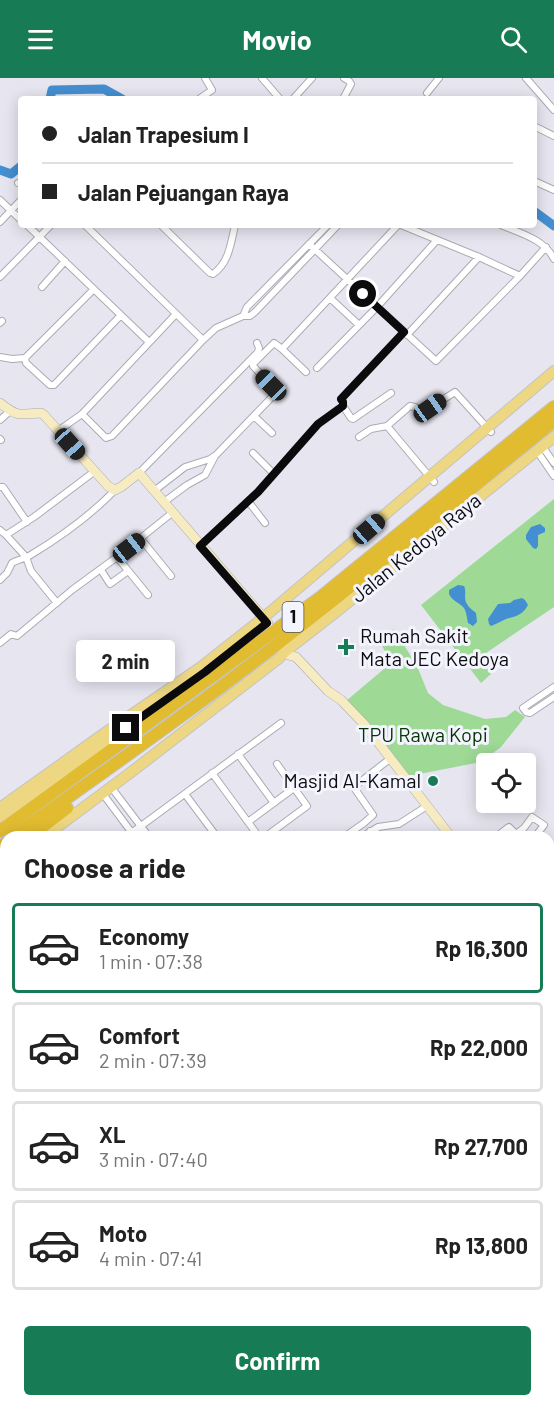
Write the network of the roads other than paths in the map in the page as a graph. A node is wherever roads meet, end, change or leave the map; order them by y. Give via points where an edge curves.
1 (205, 78) edge
2 (262, 78) edge
3 (312, 78) edge
4 (344, 78) edge
5 (439, 78) edge
6 (526, 78) edge
7 (427, 93) dead end
8 (203, 96) edge
9 (277, 96) edge
10 (296, 96) edge
11 (345, 96) edge
12 (554, 110) edge
13 (537, 128) edge
14 (554, 136) edge
15 (537, 183) edge
16 (554, 190) edge
17 (0, 200) edge
18 (18, 203) edge
19 (11, 210) junction
20 (18, 217) edge
21 (0, 222) edge
22 (30, 228) edge
23 (48, 228) edge
24 (89, 228) edge
25 (164, 228) edge
26 (234, 228) edge
27 (326, 228) edge
28 (334, 228) edge
29 (396, 228) edge
30 (407, 228) edge
31 (508, 228) edge
32 (40, 237) junction
33 (437, 240) junction
34 (312, 247) junction
35 (546, 247) junction
36 (479, 257) junction
37 (554, 259) edge
38 (65, 261) junction
39 (520, 276) junction
40 (0, 277) edge
41 (347, 280) junction
42 (42, 287) dead end
43 (94, 289) junction
44 (330, 298) junction
45 (376, 307) junction
46 (176, 314) junction
47 (121, 315) junction
48 (359, 325) junction
49 (405, 334) junction
50 (203, 340) junction
51 (149, 342) junction
52 (257, 343) dead end
53 (282, 349) junction
54 (0, 357) edge
55 (25, 358) junction
56 (317, 368) dead end
57 (554, 371) edge
58 (306, 372) dead end
59 (554, 380) edge
60 (277, 391) dead end
61 (391, 393) dead end
62 (272, 397) dead end
63 (0, 403) edge
64 (343, 406) junction
65 (554, 407) edge
66 (10, 411) junction
67 (82, 414) junction
68 (254, 416) junction
69 (0, 420) edge
70 (554, 421) edge
71 (387, 426) junction
72 (58, 430) junction
73 (490, 430) junction
74 (272, 433) dead end
75 (359, 437) dead end
76 (554, 437) edge
77 (544, 450) edge
78 (253, 453) dead end
79 (216, 455) junction
80 (554, 464) edge
81 (94, 471) junction
82 (139, 473) junction
83 (273, 473) junction
84 (554, 476) edge
85 (431, 480) junction
86 (0, 487) edge
87 (115, 490) junction
88 (154, 491) junction
89 (248, 501) junction
90 (164, 502) junction
91 (172, 513) junction
92 (27, 522) junction
93 (265, 523) dead end
94 (0, 530) edge
95 (6, 535) junction
96 (141, 539) junction
97 (200, 546) junction
98 (26, 557) junction
99 (117, 557) junction
100 (101, 570) junction
101 (128, 571) junction
102 (171, 576) dead end
103 (0, 580) edge
104 (148, 595) dead end
105 (57, 603) junction
106 (265, 620) junction
107 (0, 643) edge
108 (288, 654) junction
109 (554, 687) edge
110 (554, 698) edge
111 (281, 723) dead end
112 (238, 754) junction
113 (391, 758) junction
114 (122, 760) junction
115 (277, 764) dead end
116 (212, 773) junction
117 (294, 788) junction
118 (107, 790) junction
119 (185, 794) junction
120 (274, 803) junction
121 (427, 806) junction
122 (0, 808) edge
123 (22, 815) junction
124 (0, 817) edge
125 (248, 822) junction
126 (364, 823) junction
127 (0, 826) edge
128 (140, 826) junction
129 (0, 831) edge
130 (21, 831) edge
131 (37, 831) edge
132 (52, 831) edge
133 (128, 831) edge
134 (136, 831) edge
135 (144, 831) edge
136 (213, 831) edge
137 (255, 831) edge
138 (274, 831) edge
139 (353, 831) edge
140 (370, 831) joint
141 (446, 831) edge
142 (520, 831) edge
143 (540, 831) edge

1 - 8 street via 212,90
2 - 9 street
3 - 10 street
4 - 11 street via 351,84
5 - 7 street
6 - 12 street
13 - 14 street
15 - 16 street
17 - 19 street
18 - 19 street
19 - 20 street
19 - 21 street
22 - 32 street
23 - 32 street
24 - 46 street
25 - 26 street via 210,273 215,273 225,261
27 - 34 street
28 - 34 street
29 - 41 street
30 - 33 street
31 - 35 street
32 - 38 street
32 - 40 street
33 - 36 street
33 - 45 street
34 - 41 street
34 - 50 street via 255,312 216,328
35 - 37 street
35 - 39 street
36 - 39 street
36 - 49 street
38 - 42 street
38 - 43 street
39 - 49 street via 438,360
41 - 44 street
41 - 45 street
43 - 47 street
43 - 55 street
44 - 48 street
44 - 53 street
45 - 48 street
45 - 49 street
46 - 50 street
46 - 51 street
47 - 51 street
47 - 55 street via 54,385
48 - 56 street
49 - 64 street via 341,399
50 - 67 street via 109,437
51 - 67 street
52 - 82 street via 258,352
53 - 58 street
53 - 60 street via 274,343 253,364
54 - 55 street
57 - 73 main road
59 - 73 main road
61 - 64 street via 353,419
62 - 68 street
63 - 66 street
64 - 83 street via 318,424
65 - 123 highway, 1 via 321,597
66 - 69 street
66 - 72 street via 19,415 41,413
67 - 72 street
68 - 74 street
68 - 79 street
70 - 114 highway, 1 via 332,601
71 - 73 street via 410,406 423,412 456,392
71 - 75 street via 371,429
71 - 85 street
72 - 81 street
73 - 85 main road
76 - 77 main road, Jalan Kedoya Raya
77 - 80 street
77 - 84 street
77 - 108 main road, Jalan Kedoya Raya via 340,617
77 - 108 main road, Jalan Kedoya Raya via 286,651
78 - 83 street
79 - 88 street via 182,468
79 - 90 street via 205,475
81 - 87 street
81 - 92 street
82 - 87 street
82 - 88 street
83 - 89 street
85 - 106 main road
86 - 92 street
87 - 98 street via 81,520
88 - 90 street
89 - 93 street
89 - 97 street
90 - 91 street
91 - 96 street
91 - 97 street
92 - 95 street
94 - 95 street
95 - 98 street
96 - 99 street
96 - 102 street
97 - 106 street
98 - 103 street via 12,563
98 - 105 street via 31,571
99 - 100 street
99 - 101 street
100 - 101 street via 110,584
100 - 105 street
101 - 104 street
105 - 107 street via 17,636 11,634
106 - 122 main road
106 - 124 main road via 205,672
108 - 113 street via 300,656 332,688
108 - 118 main road, Jalan Kedoya Raya
109 - 110 street via 523,708 530,713
111 - 112 street
112 - 116 street
112 - 120 street
113 - 121 street
113 - 126 street via 355,786 374,813
114 - 130 highway, 1
114 - 131 highway
115 - 117 street
116 - 119 street
116 - 125 street
117 - 120 street
117 - 138 street via 307,807
118 - 128 street
118 - 132 main road, Jalan Kedoya Raya
118 - 133 street
119 - 128 street
119 - 136 street
120 - 125 street
121 - 140 street via 399,824
121 - 141 street
123 - 127 highway
123 - 129 highway, 1
125 - 137 street
126 - 139 street
126 - 140 street
128 - 134 street
128 - 135 street
142 - 143 street via 533,817 544,825

